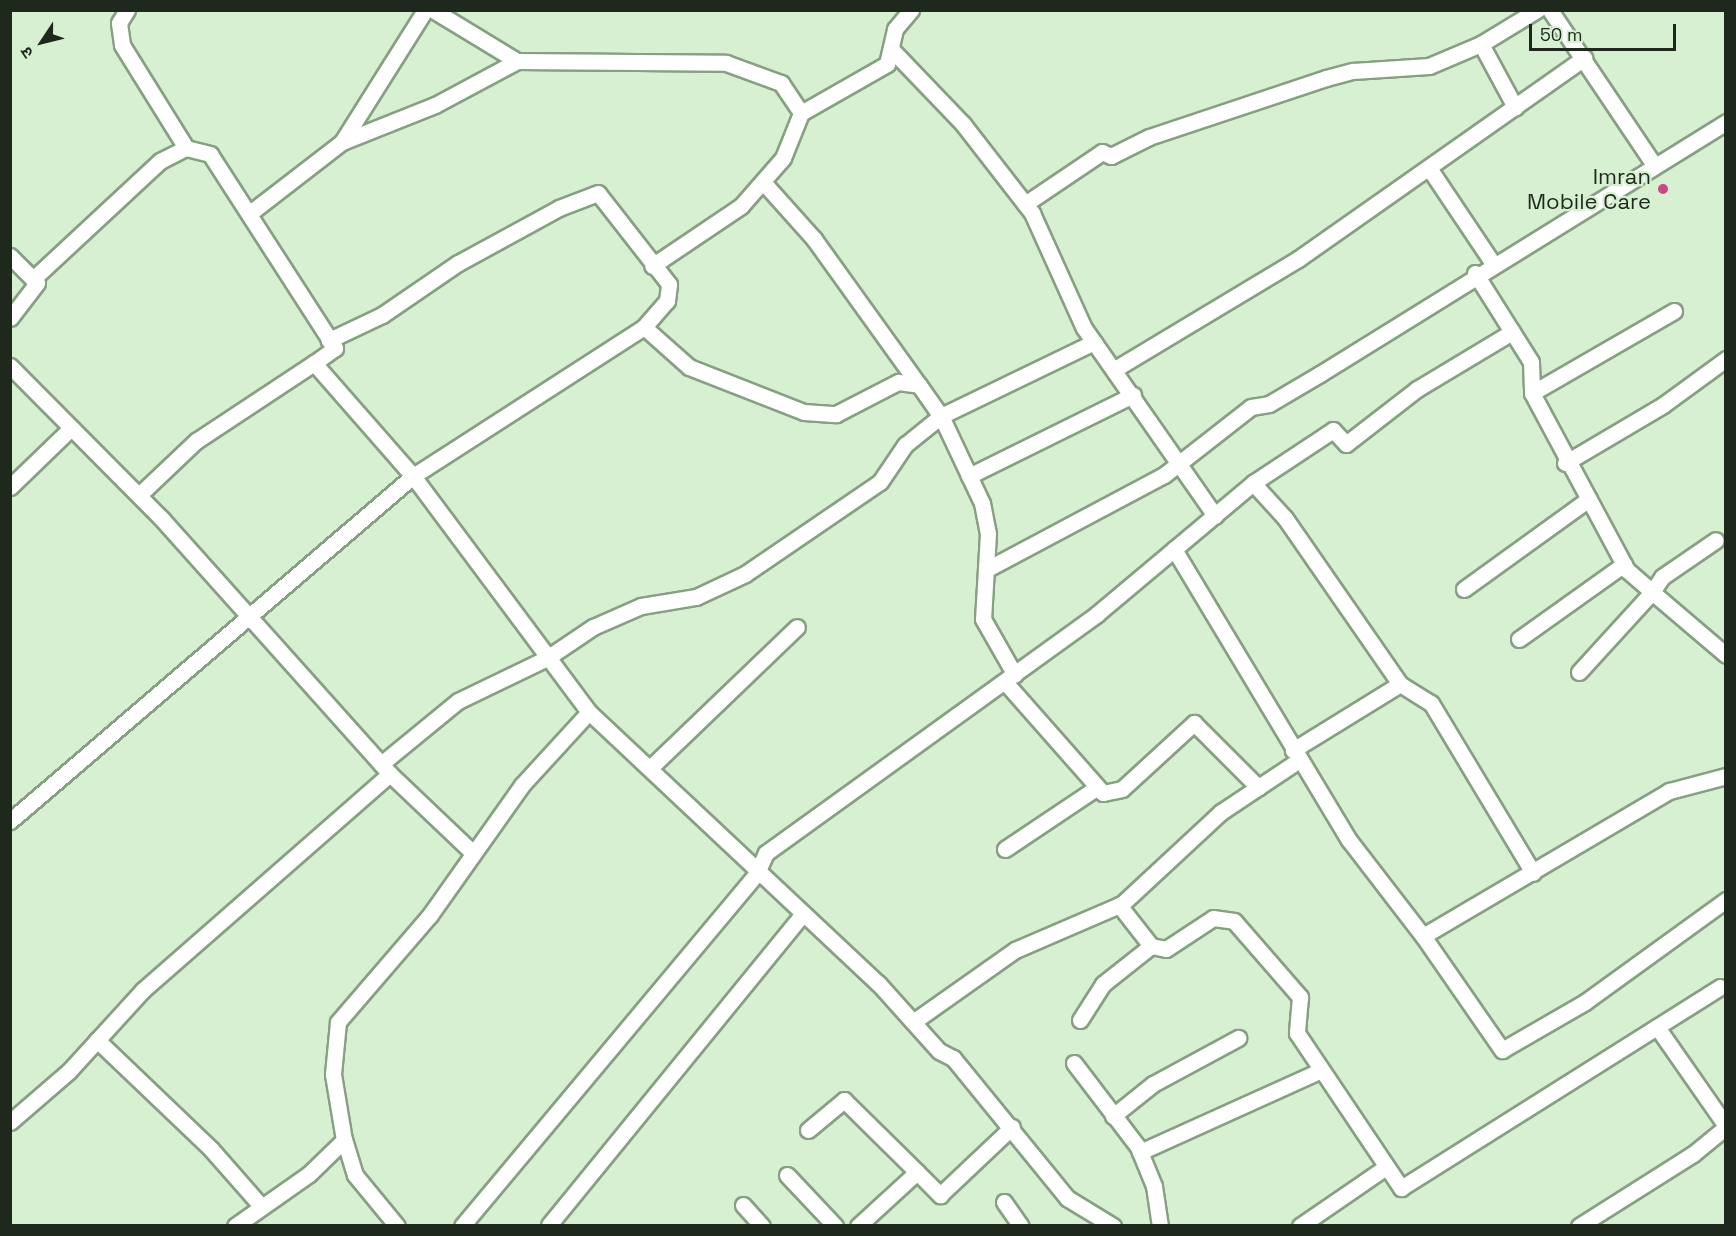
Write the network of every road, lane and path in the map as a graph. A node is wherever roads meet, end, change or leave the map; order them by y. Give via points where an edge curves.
1 (127, 10) edge
2 (425, 10) edge
3 (433, 10) edge
4 (911, 10) edge
5 (1537, 10) edge
6 (1550, 10) edge
7 (1480, 44) junction
8 (893, 51) junction
9 (1584, 58) junction
10 (518, 61) junction
11 (1515, 106) junction
12 (801, 113) junction
13 (1725, 122) edge
14 (342, 142) junction
15 (186, 147) junction
16 (1654, 165) junction
17 (1429, 168) junction
18 (764, 183) junction
19 (1025, 204) junction
20 (250, 213) junction
21 (10, 256) edge
22 (1492, 262) junction
23 (652, 266) junction
24 (1475, 273) junction
25 (33, 279) junction
26 (1674, 311) dead end
27 (10, 318) edge
28 (644, 327) junction
29 (1512, 332) junction
30 (329, 340) junction
31 (1094, 342) junction
32 (1725, 359) edge
33 (314, 363) junction
34 (10, 366) edge
35 (1114, 369) junction
36 (919, 385) junction
37 (1532, 393) junction
38 (1133, 394) junction
39 (940, 416) junction
40 (71, 428) junction
41 (1180, 460) junction
42 (1565, 463) junction
43 (413, 476) junction
44 (969, 476) junction
45 (1253, 483) junction
46 (10, 487) edge
47 (139, 495) junction
48 (1589, 499) junction
49 (1215, 516) junction
50 (1716, 540) dead end
51 (1174, 549) junction
52 (1624, 564) junction
53 (987, 569) junction
54 (1464, 589) dead end
55 (1652, 592) junction
56 (248, 612) junction
57 (797, 627) dead end
58 (1519, 639) dead end
59 (1725, 655) edge
60 (547, 658) junction
61 (1580, 672) dead end
62 (1010, 679) junction
63 (1400, 684) junction
64 (589, 712) junction
65 (1296, 755) junction
66 (651, 767) junction
67 (386, 769) junction
68 (1725, 776) edge
69 (1258, 787) junction
70 (1096, 788) junction
71 (10, 821) edge
72 (1005, 849) dead end
73 (473, 853) junction
74 (757, 873) junction
75 (1533, 873) junction
76 (1725, 900) edge
77 (1119, 905) junction
78 (803, 914) junction
79 (1423, 936) junction
80 (1151, 946) junction
81 (1720, 987) dead end
82 (1080, 1020) dead end
83 (914, 1022) junction
84 (1657, 1027) junction
85 (1238, 1038) dead end
86 (97, 1041) junction
87 (1074, 1064) dead end
88 (1319, 1071) junction
89 (1113, 1116) junction
90 (10, 1122) edge
91 (1725, 1126) edge
92 (1012, 1127) junction
93 (808, 1130) dead end
94 (344, 1140) junction
95 (1140, 1152) junction
96 (1386, 1167) junction
97 (917, 1172) junction
98 (787, 1175) dead end
99 (1004, 1202) dead end
100 (743, 1205) dead end
101 (262, 1207) junction
102 (390, 1223) edge
103 (549, 1225) edge
104 (235, 1226) edge
105 (462, 1226) edge
106 (762, 1226) edge
107 (835, 1226) edge
108 (858, 1226) edge
109 (1021, 1226) edge
110 (1113, 1226) edge
111 (1160, 1226) edge
112 (1300, 1226) edge
113 (1579, 1226) edge

1 - 15 street via 119,23 122,45
2 - 14 street
3 - 10 street
4 - 8 street via 895,29
5 - 7 street
6 - 9 street
7 - 11 street
7 - 19 street via 1429,66 1326,78 1149,137 1112,156 1102,152
8 - 12 street via 879,70
8 - 19 street via 963,124
9 - 11 street
9 - 16 street
10 - 12 street via 726,63 782,83
10 - 14 street via 435,105
11 - 17 street
12 - 18 street via 783,158
13 - 16 street
14 - 20 street
15 - 20 street via 210,154
15 - 25 street via 160,161
16 - 22 street
17 - 22 street
17 - 35 street via 1298,259
18 - 23 street via 732,213
18 - 36 street via 814,239
19 - 31 street
20 - 30 street
21 - 25 street
22 - 24 street
23 - 28 street via 669,284 667,301
23 - 30 street via 598,193 559,208 458,263 382,315
24 - 29 street
24 - 41 street via 1320,374 1269,404 1251,407
25 - 27 street via 37,283
26 - 37 street
28 - 36 street via 689,367 804,412 836,414 898,382
28 - 43 street
29 - 37 street via 1531,362
29 - 45 street via 1408,395 1346,444 1333,430
30 - 33 street via 335,348
31 - 35 street
31 - 39 street
32 - 42 street via 1663,405
33 - 43 street
33 - 47 street via 196,441
34 - 40 street
35 - 38 street
36 - 39 street
37 - 42 street
38 - 41 street
38 - 44 street
39 - 44 street
39 - 60 street via 905,445 880,482 796,542 696,597 622,613
40 - 46 street
40 - 47 street
41 - 49 street
41 - 53 street via 1164,475
42 - 48 street
43 - 56 street
43 - 60 street
44 - 53 street via 986,519
45 - 49 street
45 - 63 street via 1285,518
47 - 56 street
48 - 52 street
48 - 54 street
49 - 51 street
50 - 55 street via 1662,577
51 - 62 street
51 - 65 street
52 - 55 street
52 - 58 street
53 - 62 street via 983,619
55 - 59 street
55 - 61 street
56 - 67 street
56 - 71 street
57 - 66 street
60 - 64 street
60 - 67 street via 458,701
62 - 70 street
62 - 74 street via 766,853
63 - 65 street
63 - 75 street via 1431,703
64 - 66 street
64 - 73 street via 522,785
65 - 69 street
65 - 79 street via 1349,840
66 - 74 street
67 - 73 street
67 - 86 street via 143,990
68 - 75 street via 1668,791
69 - 70 street via 1194,723 1122,789 1108,795
69 - 77 street via 1221,812
70 - 72 street
73 - 94 street via 430,915 338,1022 333,1074
74 - 78 street
74 - 105 street
75 - 79 street
76 - 79 street via 1586,1002 1502,1050
77 - 80 street
77 - 83 street via 1015,950
78 - 83 street
78 - 103 street
80 - 82 street via 1103,984
80 - 88 street via 1166,949 1213,918 1234,921 1300,997 1294,1025
81 - 84 street
83 - 92 street
84 - 91 street
84 - 96 street via 1401,1188
85 - 89 street via 1153,1084
86 - 90 street
86 - 101 street via 211,1149
87 - 89 street
88 - 95 street
88 - 96 street
89 - 95 street
91 - 113 street via 1693,1154
92 - 97 street via 940,1195
92 - 110 street via 1067,1198
93 - 97 street via 844,1100
94 - 101 street
94 - 102 street via 355,1175
95 - 111 street via 1154,1186
96 - 112 street
97 - 108 street
98 - 107 street
99 - 109 street
100 - 106 street
101 - 104 street

